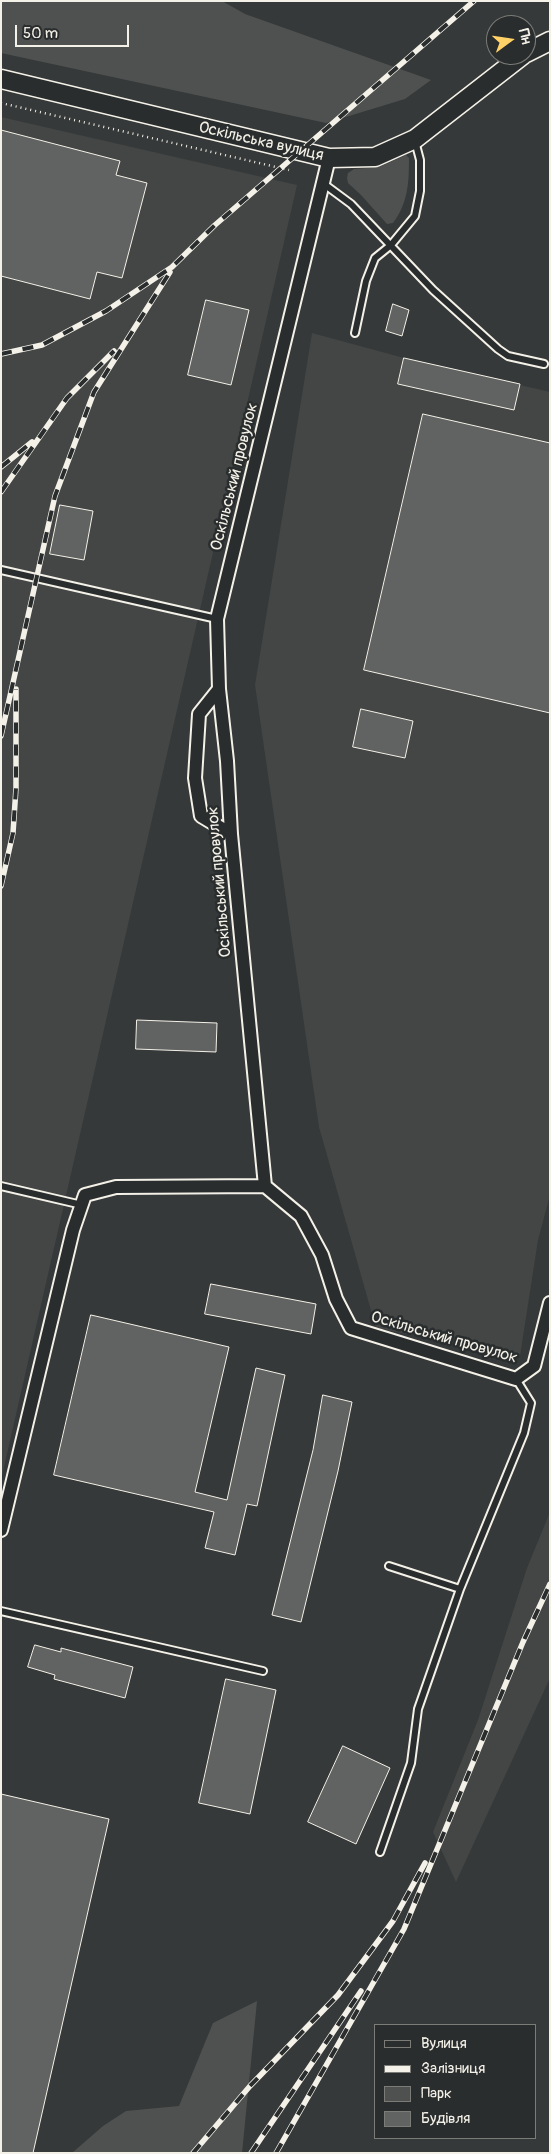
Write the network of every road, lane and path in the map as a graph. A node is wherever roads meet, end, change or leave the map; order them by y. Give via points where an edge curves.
1 (550, 41) edge
2 (536, 48) edge
3 (510, 65) edge
4 (1, 79) edge
5 (1, 103) edge
6 (415, 140) junction
7 (329, 158) junction
8 (290, 170) dead end
9 (324, 184) junction
10 (391, 245) junction
11 (355, 333) dead end
12 (544, 364) dead end
13 (1, 570) edge
14 (217, 619) junction
15 (219, 689) junction
16 (231, 834) junction
17 (1, 1186) edge
18 (265, 1186) junction
19 (82, 1205) junction
20 (550, 1303) edge
21 (516, 1379) junction
22 (1, 1530) edge
23 (389, 1566) dead end
24 (460, 1589) junction
25 (1, 1611) edge
26 (263, 1671) dead end
27 (380, 1852) dead end

1 - 2 main road
3 - 6 main road, Оскільська вулиця
4 - 7 main road, Оскільська вулиця
5 - 8 path
6 - 7 main road, Оскільська вулиця via 375,157
6 - 10 lane via 420,160 420,191 415,216
7 - 9 street, Оскільський провулок
9 - 10 lane via 351,204
9 - 14 street, Оскільський провулок
10 - 11 lane via 374,258
10 - 12 lane via 433,290 498,349 508,356
13 - 14 lane
14 - 15 street, Оскільський провулок
15 - 16 street, Оскільський провулок
15 - 16 street via 198,714 195,778 200,816
16 - 18 street, Оскільський провулок
17 - 19 lane
18 - 19 street via 116,1187 85,1195
18 - 21 street, Оскільський провулок via 301,1216 322,1255 336,1300 351,1328
19 - 22 street via 73,1230
20 - 21 street, Оскільський провулок via 534,1366
21 - 24 lane via 531,1403 524,1432
23 - 24 lane
24 - 27 lane via 418,1709 411,1764
25 - 26 lane

